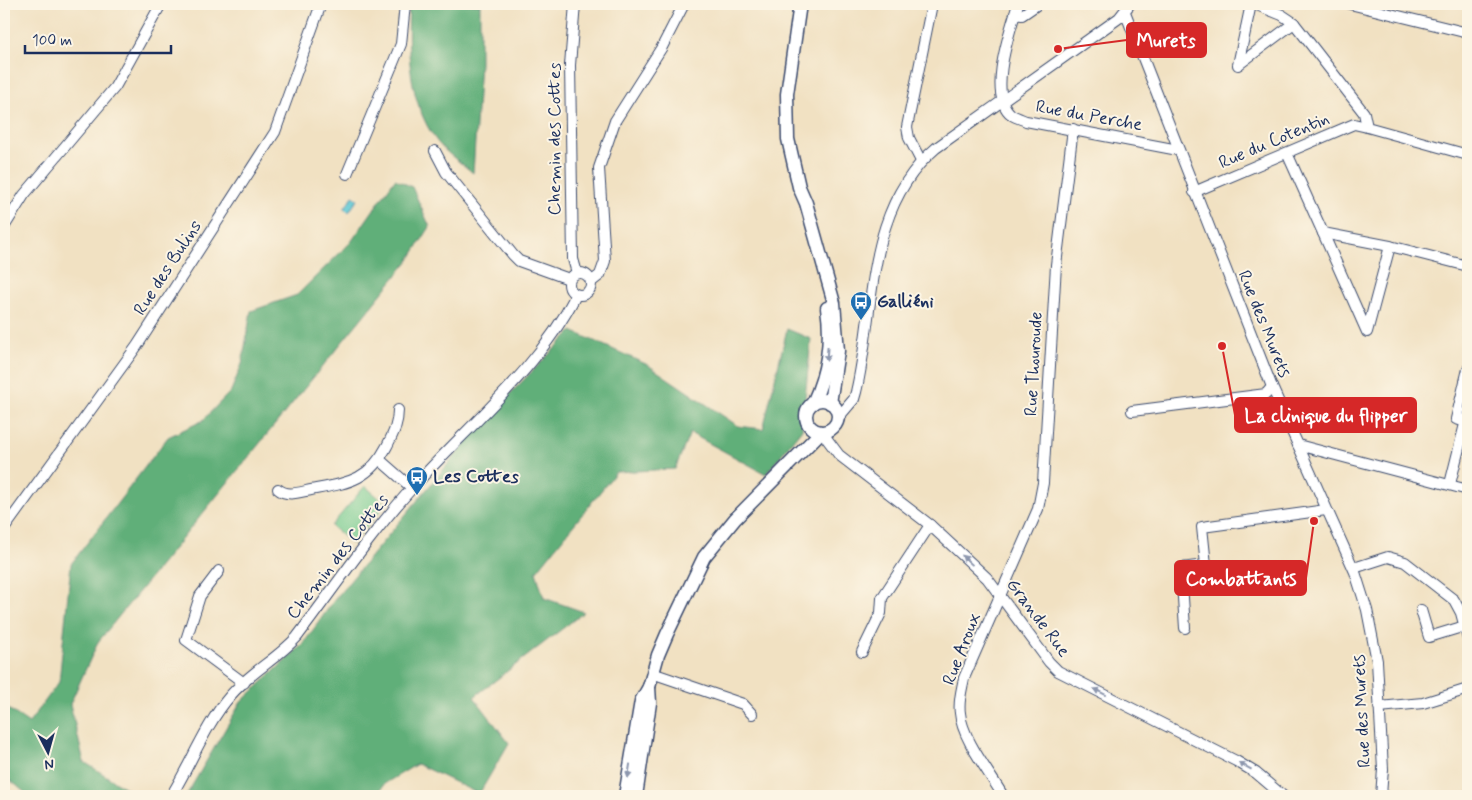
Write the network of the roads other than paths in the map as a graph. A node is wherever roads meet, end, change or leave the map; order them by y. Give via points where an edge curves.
1 (161, 4) edge
2 (322, 4) edge
3 (405, 4) edge
4 (575, 4) edge
5 (684, 4) edge
6 (800, 4) edge
7 (932, 4) edge
8 (1018, 4) edge
9 (1038, 4) edge
10 (1253, 4) edge
11 (1350, 4) edge
12 (1128, 8) edge
13 (1015, 14) junction
14 (1294, 23) junction
15 (1468, 34) edge
16 (1003, 100) junction
17 (1366, 127) junction
18 (1073, 129) junction
19 (1178, 150) junction
20 (435, 151) dead end
21 (1288, 153) junction
22 (1468, 155) edge
23 (921, 161) junction
24 (347, 174) dead end
25 (799, 186) junction
26 (1194, 192) junction
27 (4, 227) edge
28 (1323, 233) junction
29 (1390, 246) junction
30 (1468, 266) edge
31 (573, 276) junction
32 (591, 282) junction
33 (576, 295) junction
34 (1468, 369) edge
35 (1272, 387) junction
36 (814, 403) junction
37 (398, 410) dead end
38 (837, 410) junction
39 (1132, 412) dead end
40 (1467, 417) edge
41 (819, 430) junction
42 (1298, 445) junction
43 (380, 460) junction
44 (1450, 484) junction
45 (412, 488) junction
46 (278, 489) dead end
47 (1468, 490) edge
48 (1326, 510) junction
49 (930, 525) junction
50 (4, 529) edge
51 (1354, 568) junction
52 (219, 571) dead end
53 (1001, 594) junction
54 (1421, 610) dead end
55 (1465, 626) junction
56 (1185, 628) dead end
57 (1468, 638) edge
58 (862, 652) dead end
59 (652, 673) junction
60 (244, 683) junction
61 (649, 687) junction
62 (1468, 689) edge
63 (1379, 706) junction
64 (752, 714) dead end
65 (171, 796) edge
66 (625, 796) edge
67 (636, 796) edge
68 (1003, 796) edge
69 (1283, 796) edge
70 (1381, 796) edge

1 - 27 street via 115,87 24,195
2 - 50 street, Rue des Bulins via 275,132 137,346
3 - 24 street via 401,44
4 - 31 street, Chemin des Cottes via 570,65
5 - 32 street via 662,47 615,122 607,143 599,168 605,261 600,275
6 - 25 street via 786,118 789,151
7 - 23 street via 907,127
8 - 13 street
9 - 13 street via 1022,15
10 - 14 street
10 - 14 street via 1238,65
11 - 15 street
12 - 16 street
12 - 19 street, Rue des Murets
13 - 16 street via 1001,70
14 - 17 street via 1364,113
16 - 18 street, Rue du Perche via 1012,115 1026,121
16 - 23 street
17 - 21 street, Rue du Cotentin via 1354,124
17 - 22 street
18 - 19 street, Rue du Perche
18 - 53 street, Rue Thouroude via 1056,265 1043,483 1038,509
19 - 26 street, Rue des Murets
20 - 31 street via 446,172 512,255
21 - 26 street, Rue du Cotentin
21 - 28 street
23 - 38 street via 888,214 858,386 854,399
25 -> 36 street via 828,316 825,373
25 - 38 street via 831,290 838,328
26 - 35 street, Rue des Murets
28 - 29 street
28 - 29 street via 1368,332
29 - 30 street
31 - 32 street via 584,274
31 - 33 street via 569,288
32 - 33 street via 589,291
33 - 45 street, Chemin des Cottes via 565,317 534,359
34 - 40 street via 1456,419
35 - 39 street via 1266,394
35 - 42 street, Rue des Murets
36 - 38 street via 819,401
36 - 41 street via 807,412 808,422
37 - 43 street via 398,425
38 - 41 street via 832,428
40 - 44 street
41 - 49 street, Grande Rue via 839,454
41 - 59 street via 720,535 704,557 680,604
42 - 44 street
42 - 48 street, Rue des Murets
43 - 45 street
43 - 46 street via 372,470 352,482 290,494
44 - 47 street
45 - 60 street, Chemin des Cottes via 297,637
48 - 51 street, Rue des Murets
48 - 56 street via 1202,527 1206,565 1181,568
53 -> 49 street, Grande Rue
49 - 58 street via 882,598 881,613
51 - 55 street via 1388,557 1401,560 1454,600
51 - 63 street, Rue des Murets via 1372,632
52 - 60 street via 200,596 186,640
53 - 68 street, Rue Aroux via 964,678 960,713 967,735
69 -> 53 street, Grande Rue via 1236,761 1058,670
54 - 55 street via 1429,637
55 - 57 street
59 - 61 street
59 - 64 street via 742,704
60 - 65 street, Chemin des Cottes via 230,696
61 -> 66 street via 641,701
61 - 67 street via 650,703
62 - 63 street via 1423,703
63 - 70 street, Rue des Murets via 1383,769

